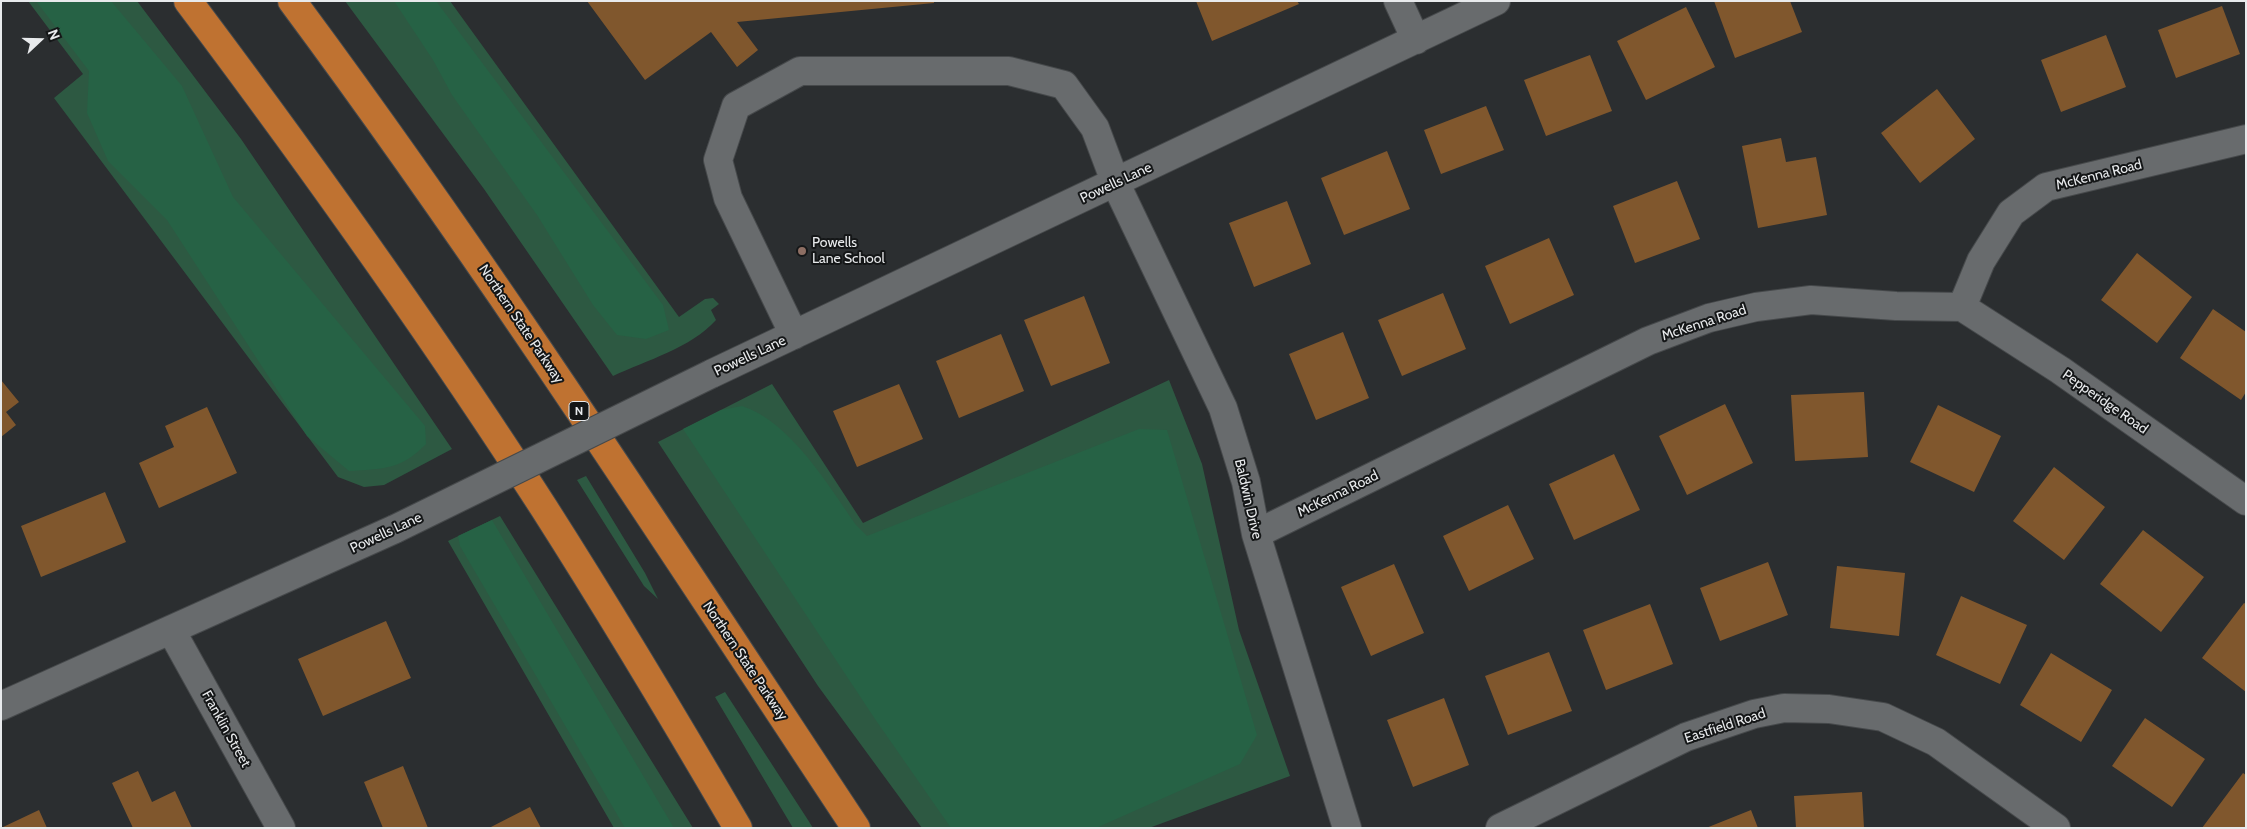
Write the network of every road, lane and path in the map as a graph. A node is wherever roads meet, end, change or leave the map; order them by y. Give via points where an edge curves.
1 (188, 1) edge
2 (292, 1) edge
3 (1398, 1) edge
4 (1496, 1) edge
5 (1416, 40) junction
6 (2246, 139) edge
7 (1116, 184) junction
8 (1962, 307) junction
9 (794, 335) junction
10 (2246, 501) edge
11 (1256, 534) junction
12 (171, 630) junction
13 (1, 706) edge
14 (281, 828) edge
15 (738, 828) edge
16 (856, 828) edge
17 (1347, 828) edge
18 (1500, 828) edge
19 (2056, 828) edge

1 - 15 highway via 338,205 479,410 603,601
2 - 16 highway, Northern State Parkway / N via 531,338
3 - 5 street
4 - 5 street, Powells Lane
5 - 7 street, Powells Lane
6 - 8 street, McKenna Road via 2046,188 2011,213 1981,261
7 - 9 street, Powells Lane
7 - 9 street, Baldwin Drive via 1095,128 1064,85 1009,70 800,71 736,106 718,160 728,198
7 - 11 street, Baldwin Drive via 1223,408 1246,482
8 - 10 street, Pepperidge Road via 2060,370
8 - 11 street, McKenna Road via 1811,300 1756,307 1709,318 1648,341
9 - 12 street, Powells Lane, bridge via 395,529
11 - 17 street, Baldwin Drive
12 - 13 street, Powells Lane
12 - 14 street, Franklin Street
18 - 19 street, Eastfield Road via 1686,737 1754,714 1784,708 1829,709 1883,717 1936,742

